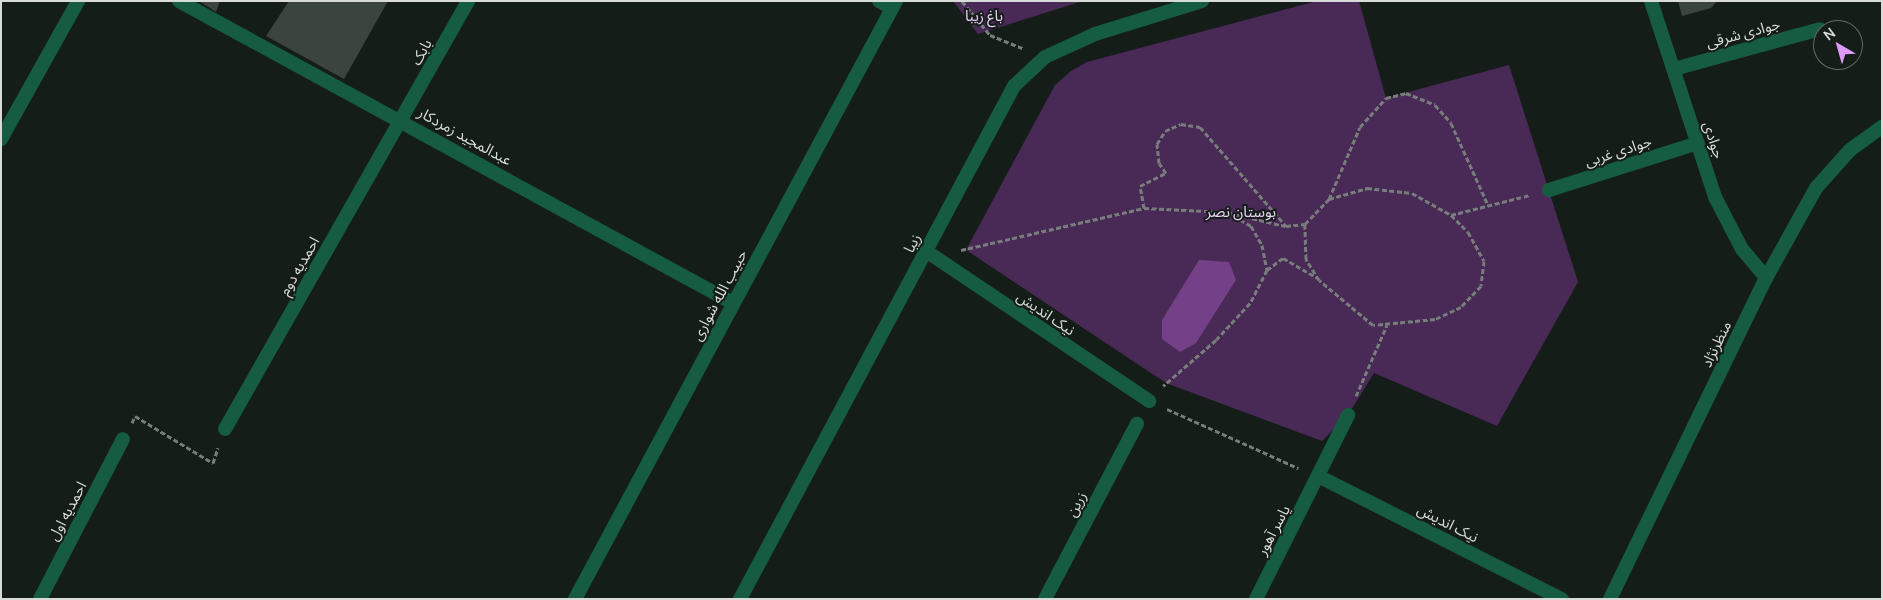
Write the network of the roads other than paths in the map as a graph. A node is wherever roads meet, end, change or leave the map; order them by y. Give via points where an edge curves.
1 (78, 1) edge
2 (179, 1) edge
3 (468, 1) edge
4 (879, 1) edge
5 (1202, 1) edge
6 (1650, 1) edge
7 (894, 5) edge
8 (1172, 6) edge
9 (1813, 31) edge
10 (1674, 69) junction
11 (402, 120) junction
12 (1882, 127) edge
13 (1, 139) edge
14 (1698, 142) junction
15 (1548, 190) road end
16 (926, 251) junction
17 (1766, 278) junction
18 (733, 303) junction
19 (1149, 401) road end
20 (1348, 415) road end
21 (1137, 424) dead end
22 (225, 430) road end
23 (123, 439) road end
24 (1320, 477) junction
25 (40, 599) edge
26 (575, 599) edge
27 (740, 599) edge
28 (1045, 599) edge
29 (1256, 599) edge
30 (1562, 599) edge
31 (1610, 599) edge

1 - 13 street
2 - 11 street, عبدالمجید زمردکار
3 - 11 street, بابک
4 - 7 street
5 - 8 street, زیبا
6 - 10 street, جوادی
7 - 18 street, حبیب الله شواری
8 - 16 street, زیبا via 1095,34 1045,57 1014,86
9 - 10 street, جوادی شرقی
10 - 14 street, جوادی
11 - 18 street, عبدالمجید زمردکار
11 - 22 street, احمدیه دوم
12 - 17 street, منظرنژاد via 1850,150 1816,188
14 - 15 street, جوادی غربی
14 - 17 street, جوادی via 1715,198 1742,249
16 - 19 street, نیک اندیش
16 - 27 street, زیبا
17 - 31 street, منظرنژاد
18 - 26 street, حبیب الله شواری
20 - 24 street, یاسر آهور
21 - 28 street, زرین
23 - 25 street, احمدیه اول
24 - 29 street, یاسر آهور
24 - 30 street, نیک اندیش

